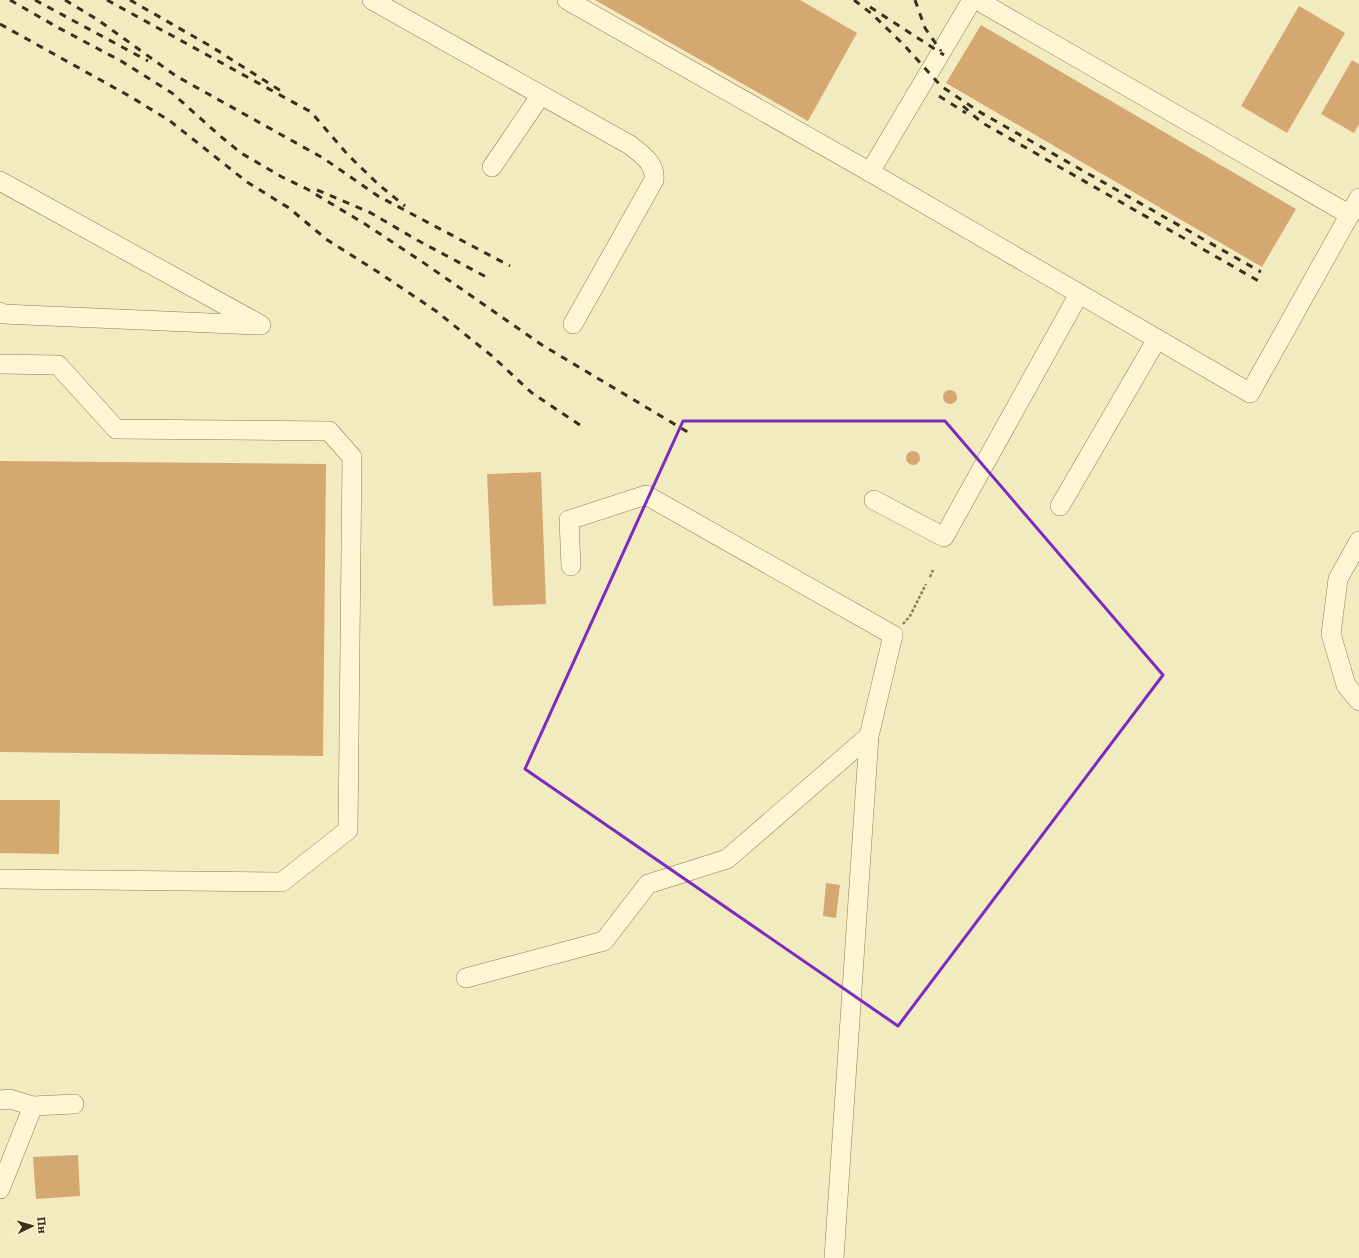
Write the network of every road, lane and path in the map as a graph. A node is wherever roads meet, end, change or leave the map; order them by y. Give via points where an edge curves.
1 (372, 0) edge
2 (567, 0) edge
3 (972, 0) edge
4 (977, 0) edge
5 (541, 95) junction
6 (492, 167) dead end
7 (870, 172) junction
8 (0, 181) edge
9 (1359, 198) edge
10 (1350, 215) junction
11 (1079, 294) junction
12 (0, 312) edge
13 (574, 324) dead end
14 (1157, 339) junction
15 (0, 364) edge
16 (874, 500) dead end
17 (1060, 506) dead end
18 (1359, 541) edge
19 (571, 566) dead end
20 (933, 570) dead end
21 (930, 577) dead end
22 (926, 584) dead end
23 (910, 616) dead end
24 (1359, 701) edge
25 (869, 736) junction
26 (0, 879) edge
27 (466, 978) dead end
28 (0, 1100) edge
29 (74, 1104) dead end
30 (33, 1106) junction
31 (0, 1189) edge
32 (834, 1258) edge

1 - 5 lane
2 - 7 lane
3 - 7 lane
4 - 10 lane
5 - 6 lane
5 - 13 lane via 630,145 651,164 655,173 654,180
7 - 11 lane
8 - 12 lane via 261,326
9 - 10 lane
10 - 14 lane via 1250,393
11 - 14 lane
11 - 16 lane via 944,537
14 - 17 lane
15 - 26 lane via 58,365 116,429 329,431 352,457 348,830 282,882
18 - 24 lane via 1338,580 1331,634 1346,685
19 - 25 lane via 569,520 646,495 887,631 893,635
20 - 21 path
22 - 23 path
25 - 27 lane via 726,859 648,884 604,941
25 - 32 lane
28 - 30 lane via 10,1099
29 - 30 lane
30 - 31 lane

